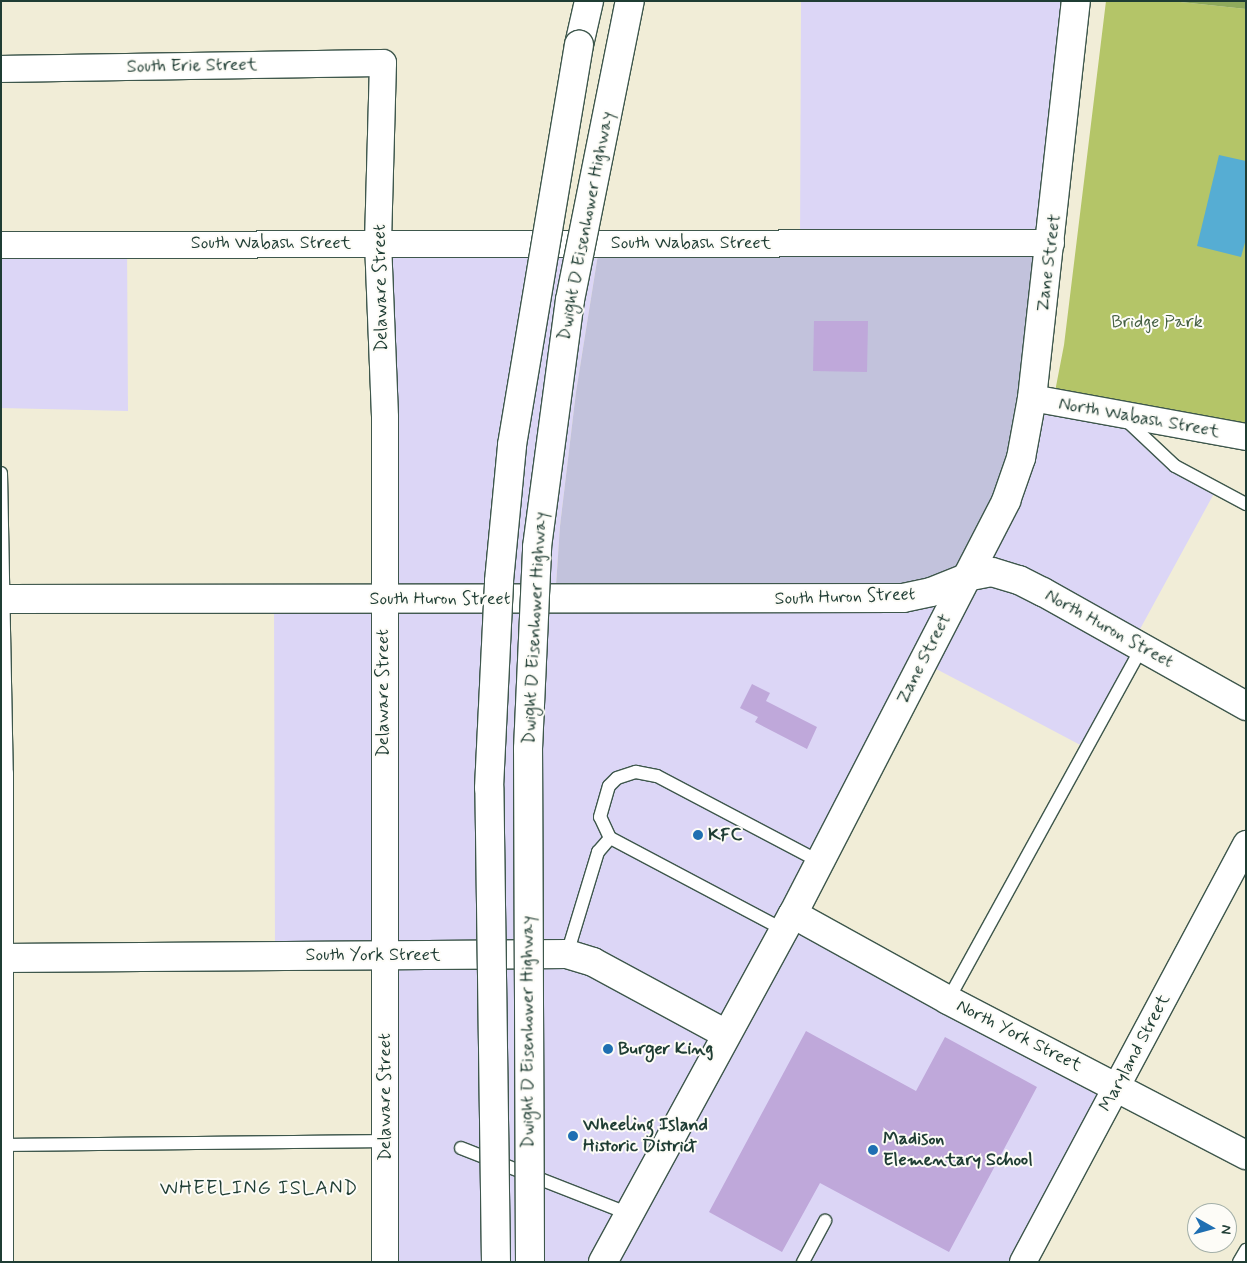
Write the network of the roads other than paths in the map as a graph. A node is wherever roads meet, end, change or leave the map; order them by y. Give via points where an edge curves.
1 (589, 1) edge
2 (630, 1) edge
3 (1076, 1) edge
4 (382, 63) joint
5 (1, 69) edge
6 (378, 242) junction
7 (1051, 243) junction
8 (1, 245) edge
9 (1032, 398) junction
10 (1120, 414) junction
11 (1246, 437) edge
12 (1, 474) edge
13 (1246, 504) edge
14 (966, 578) junction
15 (3, 599) edge
16 (384, 599) junction
17 (1142, 647) junction
18 (1246, 706) edge
19 (610, 838) junction
20 (1246, 844) edge
21 (820, 862) junction
22 (789, 922) junction
23 (567, 954) junction
24 (384, 955) junction
25 (4, 958) edge
26 (948, 1000) junction
27 (726, 1034) junction
28 (1118, 1086) junction
29 (385, 1141) junction
30 (8, 1145) junction
31 (461, 1148) dead end
32 (1246, 1155) edge
33 (629, 1214) junction
34 (825, 1221) dead end
35 (1246, 1250) edge
36 (7, 1262) edge
37 (385, 1262) edge
38 (496, 1262) edge
39 (530, 1262) edge
40 (603, 1262) edge
41 (803, 1262) edge
42 (1023, 1262) edge
43 (1239, 1262) edge

1 - 38 main road, Dwight D Eisenhower Highway, bridge via 512,445 499,581 489,788
2 - 39 main road, Dwight D Eisenhower Highway, bridge via 570,300 537,547 528,759
3 - 7 main road, Zane Street
4 - 5 street, South Erie Street
4 - 6 street, Delaware Street
6 - 7 street, South Wabash Street
6 - 8 street, South Wabash Street
6 - 16 street, Delaware Street via 385,418
7 - 9 main road, Zane Street
9 - 10 street, North Wabash Street
9 - 14 main road, Zane Street via 1021,458 1009,492
10 - 11 street, North Wabash Street
10 - 13 lane via 1175,466
12 - 15 lane
14 - 16 main road, South Huron Street via 932,592 903,598
14 - 17 main road, North Huron Street via 992,572 1019,580
14 - 21 main road, Zane Street
15 - 16 main road, South Huron Street
15 - 25 lane
16 - 24 street, Delaware Street
17 - 18 main road, North Huron Street
17 - 26 lane
19 - 21 lane via 600,817 602,801 617,778 636,772 657,776
19 - 22 lane
19 - 23 lane via 598,852
20 - 28 street, Maryland Street
21 - 22 main road, Zane Street
22 - 26 main road, North York Street
22 - 27 main road, Zane Street
23 - 24 main road, South York Street
23 - 27 main road, South York Street via 593,962
24 - 25 main road, South York Street
24 - 29 street, Delaware Street
25 - 30 lane
26 - 28 main road, North York Street
27 - 33 main road, Zane Street
28 - 32 main road, North York Street
28 - 42 street, Maryland Street
29 - 30 lane
29 - 37 street, Delaware Street
30 - 36 lane
31 - 33 lane
33 - 40 main road, Zane Street
34 - 41 lane
35 - 43 lane

